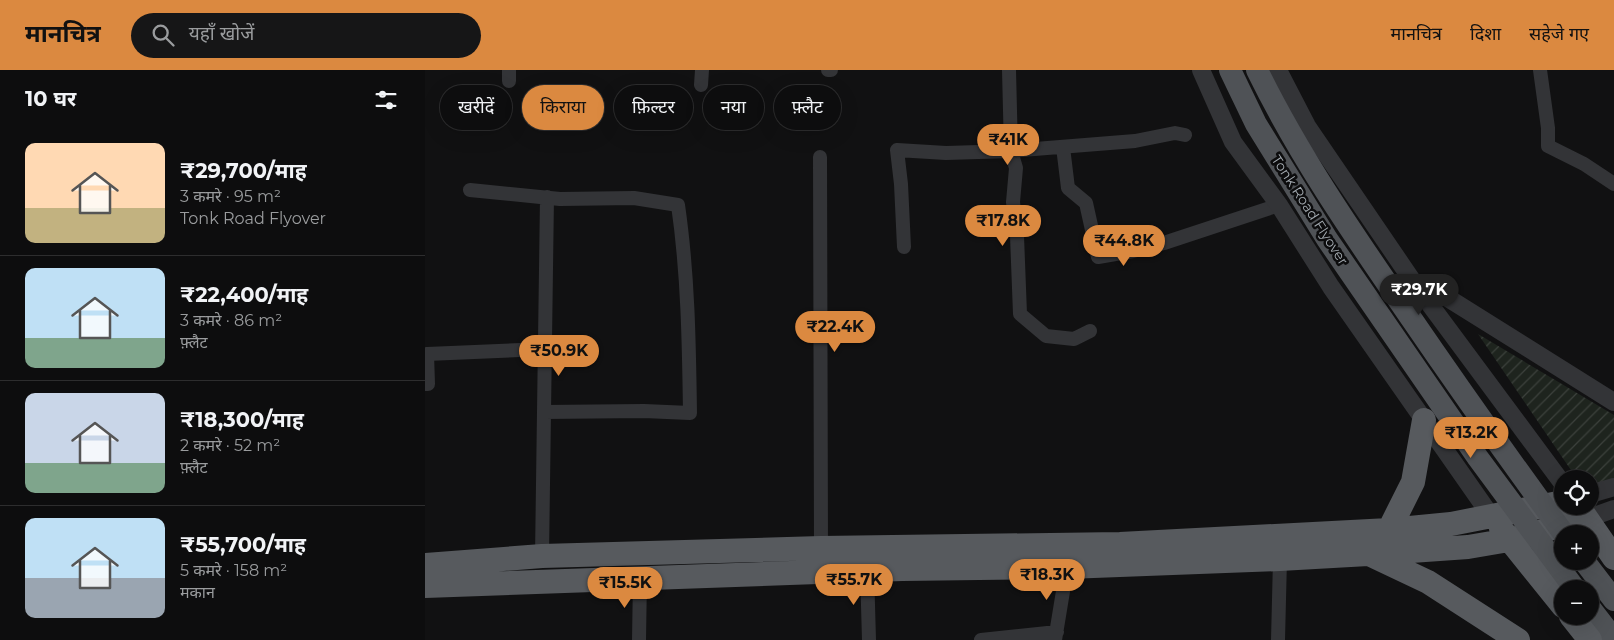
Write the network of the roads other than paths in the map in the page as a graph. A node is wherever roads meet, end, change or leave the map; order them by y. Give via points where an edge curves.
1 (702, 70) edge
2 (1009, 70) edge
3 (1201, 70) edge
4 (1230, 70) edge
5 (1257, 70) edge
6 (1278, 70) edge
7 (1540, 70) edge
8 (701, 85) dead end
9 (1185, 135) dead end
10 (1063, 147) junction
11 (1011, 151) junction
12 (820, 157) dead end
13 (1613, 182) edge
14 (470, 190) dead end
15 (547, 198) junction
16 (1279, 206) junction
17 (903, 247) dead end
18 (1415, 282) junction
19 (1090, 331) dead end
20 (545, 349) junction
21 (425, 384) edge
22 (1614, 402) edge
23 (544, 412) junction
24 (1424, 420) junction
25 (1554, 472) edge
26 (1614, 486) edge
27 (1599, 491) edge
28 (1554, 504) edge
29 (1614, 509) edge
30 (1599, 510) edge
31 (1574, 515) edge
32 (1584, 515) edge
33 (1491, 516) junction
34 (1556, 525) edge
35 (1389, 530) junction
36 (1509, 540) junction
37 (821, 548) junction
38 (1368, 554) junction
39 (541, 556) junction
40 (1614, 558) edge
41 (1280, 559) junction
42 (425, 565) edge
43 (1067, 567) junction
44 (867, 570) junction
45 (1591, 570) edge
46 (640, 578) junction
47 (1568, 580) edge
48 (425, 586) edge
49 (1554, 595) edge
50 (1614, 600) edge
51 (1599, 620) edge
52 (1578, 625) edge
53 (1056, 636) edge
54 (1614, 639) edge
55 (639, 640) edge
56 (869, 640) edge
57 (981, 640) edge
58 (1278, 640) edge
59 (1518, 640) edge
60 (1590, 640) edge

1 - 8 street
2 - 11 street
3 - 16 street via 1233,142
4 - 47 main road, Tonk Road Flyover, bridge via 1256,124 1327,238 1478,458
5 - 34 main road, Tonk Road Flyover, bridge via 1277,113 1347,225
6 - 18 street via 1307,126
7 - 13 street via 1548,146
9 - 10 street via 1175,133 1135,141
10 - 11 street
10 - 16 street via 1068,188 1086,203 1098,257 1164,243
11 - 17 street via 946,154 897,150
11 - 19 street via 1016,168 1013,202 1020,314 1046,336 1074,339
12 - 37 street
14 - 15 street
15 - 20 street
15 - 23 street via 634,198 678,206 684,248 690,412
16 - 24 street
18 - 22 street via 1443,295
18 - 25 street
20 - 21 street via 427,354 428,384
20 - 23 street
23 - 39 street
24 - 33 street
24 - 35 highway via 1413,482
26 - 27 street
28 - 33 highway
29 - 30 street
31 - 36 highway
32 - 40 highway
33 - 35 highway
33 - 36 highway
35 - 37 highway via 1120,544
36 - 38 highway via 1468,547
36 - 49 highway
37 - 39 highway
38 - 41 highway
38 - 59 highway via 1428,582
39 - 42 highway
41 - 43 highway
41 - 58 street
43 - 44 highway
43 - 53 street
44 - 46 highway
44 - 56 street
45 - 50 main road
46 - 48 highway
46 - 55 street
51 - 54 main road
52 - 60 highway
53 - 57 street

